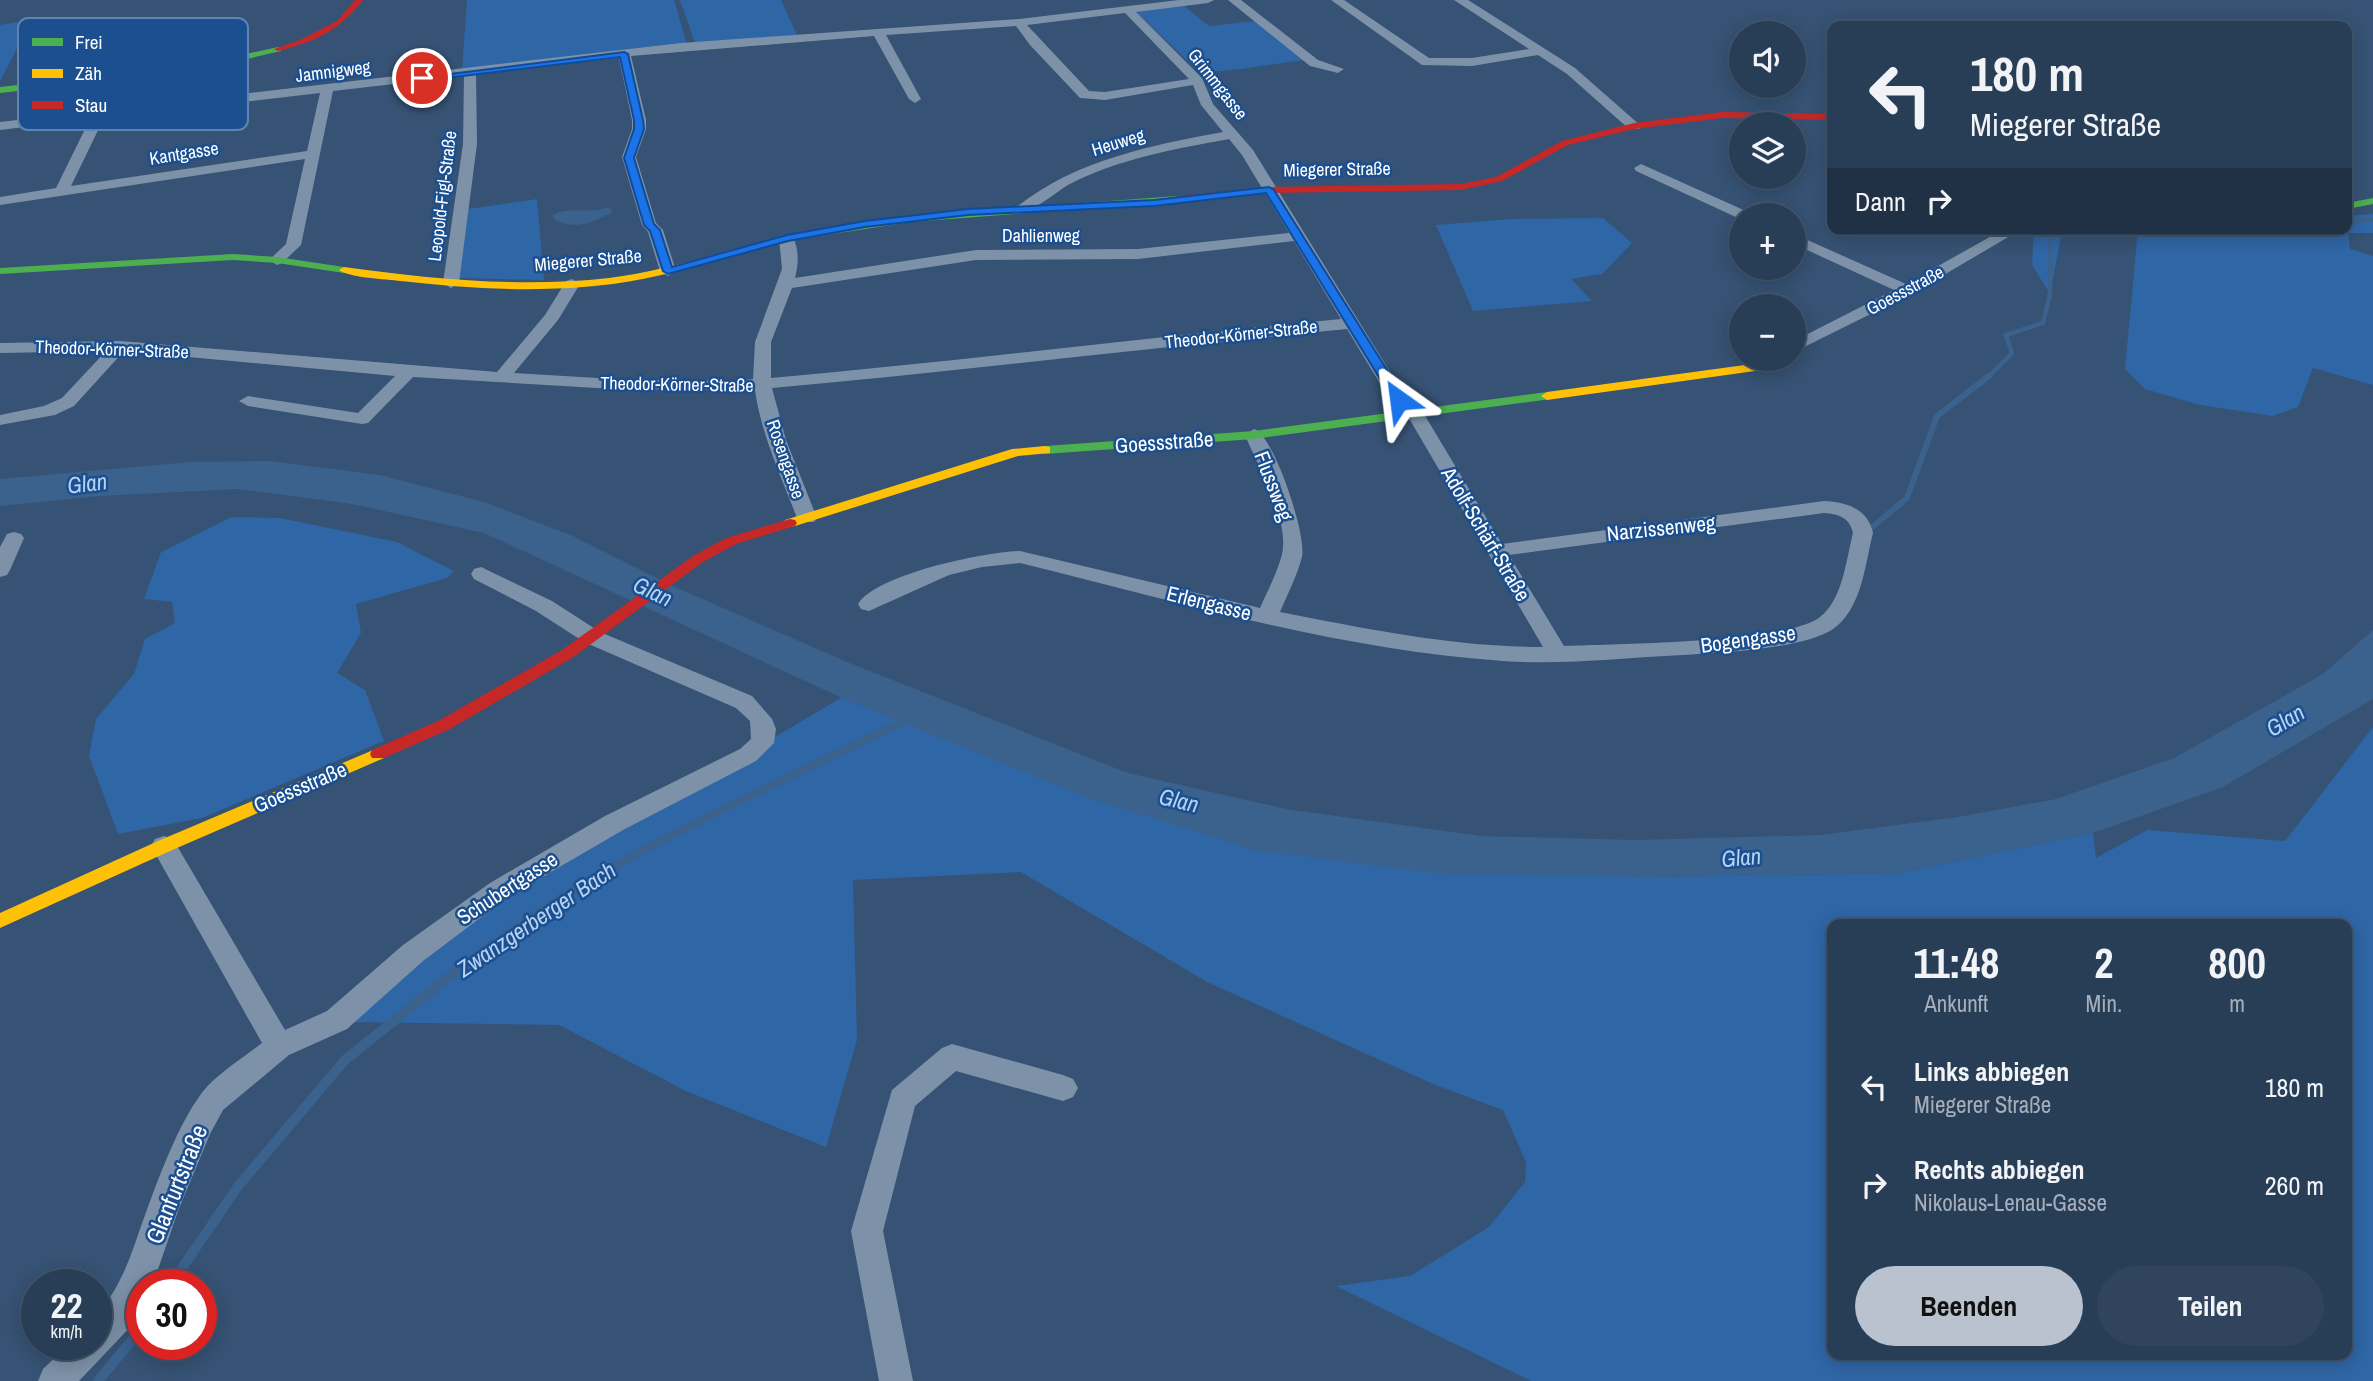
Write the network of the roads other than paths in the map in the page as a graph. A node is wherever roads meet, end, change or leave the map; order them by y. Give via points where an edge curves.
1 (359, 0) edge
2 (1208, 0) edge
3 (1234, 0) edge
4 (1337, 0) edge
5 (1460, 0) edge
6 (1119, 6) edge
7 (1019, 22) junction
8 (878, 32) junction
9 (1540, 51) junction
10 (624, 54) junction
11 (248, 57) edge
12 (1338, 69) dead end
13 (470, 72) junction
14 (1198, 81) junction
15 (18, 88) edge
16 (327, 89) junction
17 (0, 90) edge
18 (248, 98) edge
19 (915, 99) dead end
20 (1827, 117) edge
21 (18, 124) edge
22 (0, 126) edge
23 (1634, 126) junction
24 (92, 130) edge
25 (1234, 134) junction
26 (313, 154) junction
27 (1641, 169) dead end
28 (1269, 190) junction
29 (61, 192) junction
30 (0, 201) edge
31 (2373, 201) edge
32 (2352, 205) edge
33 (1023, 209) junction
34 (1729, 209) edge
35 (2004, 235) edge
36 (1298, 236) junction
37 (787, 239) junction
38 (1806, 244) edge
39 (277, 260) junction
40 (0, 271) edge
41 (668, 271) junction
42 (451, 283) junction
43 (572, 284) junction
44 (785, 284) junction
45 (1907, 290) junction
46 (1353, 323) junction
47 (1806, 341) edge
48 (120, 346) junction
49 (0, 348) edge
50 (1729, 371) edge
51 (409, 372) junction
52 (501, 378) junction
53 (762, 384) junction
54 (248, 401) dead end
55 (1411, 415) junction
56 (0, 419) edge
57 (1254, 435) junction
58 (1824, 507) joint
59 (807, 518) junction
60 (14, 538) dead end
61 (1497, 551) junction
62 (0, 570) edge
63 (481, 574) dead end
64 (869, 604) dead end
65 (1266, 617) junction
66 (592, 637) junction
67 (1558, 654) junction
68 (164, 846) junction
69 (0, 921) edge
70 (279, 1046) junction
71 (1063, 1088) dead end
72 (112, 1323) edge
73 (77, 1360) edge
74 (55, 1381) edge
75 (895, 1381) edge

1 - 11 main road via 338,26 309,40
2 - 6 street, Jamnigweg
3 - 12 street via 1314,63
4 - 9 street via 1426,62 1472,62
5 - 9 street
6 - 7 street, Jamnigweg
6 - 14 street, Grimmgasse
7 - 8 street, Jamnigweg
7 - 14 street via 1085,95
8 - 10 street, Jamnigweg
8 - 19 street
9 - 23 street via 1571,71
10 - 13 street, Jamnigweg
10 - 41 street via 639,120 629,158
13 - 16 street, Jamnigweg
13 - 42 street, Leopold-Figl-Straße via 469,158
14 - 25 street, Grimmgasse via 1208,104
15 - 17 main road
16 - 18 street, Jamnigweg
16 - 26 street
20 - 23 main road, Miegerer Straße via 1722,115
21 - 22 street, Jamnigweg
23 - 28 main road, Miegerer Straße via 1565,143 1499,179 1475,186
24 - 29 street
25 - 28 street, Grimmgasse
25 - 33 street, Heuweg via 1172,146 1090,172 1060,184
26 - 29 street, Kantgasse
26 - 39 street via 293,245
27 - 34 street
28 - 33 main road, Miegerer Straße via 1121,205
28 - 36 street, Adolf-Schärf-Straße
29 - 30 street, Kantgasse
31 - 32 main road
33 - 37 main road, Miegerer Straße via 887,221
35 - 45 street, Goessstraße
36 - 44 street, Dahlienweg via 1138,254 976,255
36 - 46 street, Adolf-Schärf-Straße
37 - 41 main road, Miegerer Straße
37 - 44 street, Rosengasse via 792,263
38 - 45 street
39 - 40 main road, Miegerer Straße via 201,258
39 - 42 main road, Miegerer Straße
41 - 43 main road, Miegerer Straße
42 - 43 main road, Miegerer Straße
43 - 52 street via 552,317
44 - 53 street, Rosengasse via 762,343
45 - 47 street, Goessstraße
46 - 53 street, Theodor-Körner-Straße
46 - 55 street, Adolf-Schärf-Straße
48 - 49 street, Theodor-Körner-Straße
48 - 51 street, Theodor-Körner-Straße
48 - 56 street via 68,402 38,414
50 - 55 main road, Goessstraße
51 - 52 street, Theodor-Körner-Straße
51 - 54 street via 362,419
52 - 53 street, Theodor-Körner-Straße
53 - 59 street, Rosengasse
55 - 57 main road, Goessstraße
55 - 61 street, Adolf-Schärf-Straße
57 - 59 main road, Goessstraße via 1017,452
57 - 65 street, Flussweg via 1287,515 1293,546
58 - 61 street, Narzissenweg
58 - 67 street, Bogengasse via 1856,517 1863,533 1843,604 1827,623 1746,643
59 - 66 main road, Goessstraße via 731,541 698,559
60 - 62 street
61 - 67 street, Adolf-Schärf-Straße
63 - 66 street
64 - 65 street, Erlengasse via 903,586 958,567 1020,557
65 - 67 street, Erlengasse via 1441,648
66 - 68 main road, Goessstraße via 535,675 444,725
66 - 70 street, Schubertgasse via 744,702 764,723 762,743 748,755 614,822 499,890 413,953 337,1020
68 - 69 main road, Goessstraße
68 - 70 street
70 - 72 street, Glanfurtstraße via 213,1101 162,1211 134,1292
71 - 75 street via 951,1057 902,1099 867,1231
73 - 74 street, Glanfurtstraße

